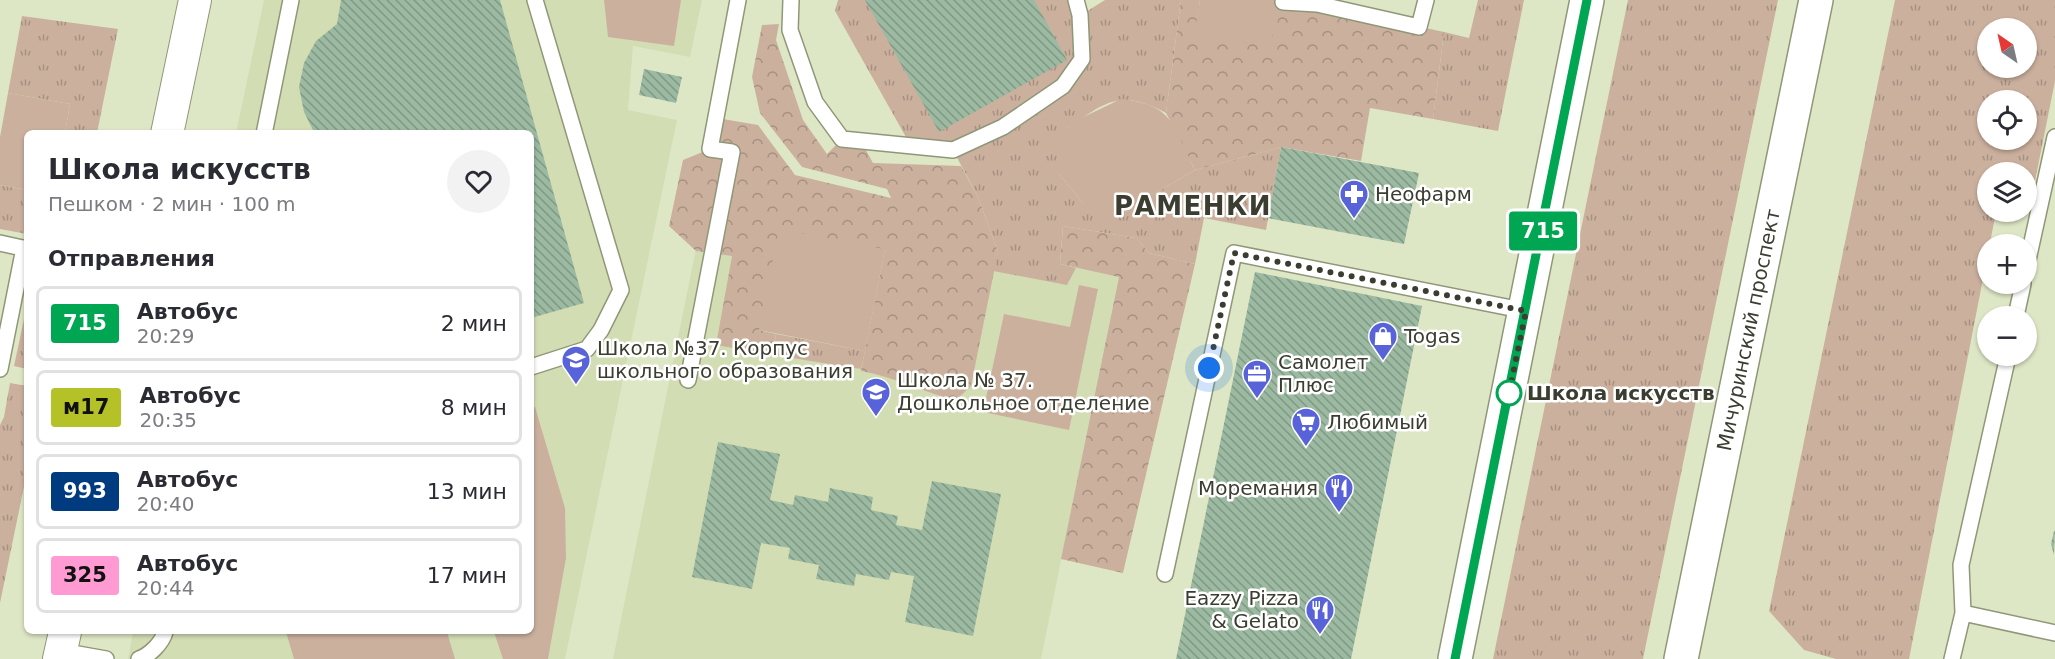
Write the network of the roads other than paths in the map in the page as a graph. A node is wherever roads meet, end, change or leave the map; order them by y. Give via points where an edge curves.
1 (195, 0) edge
2 (291, 0) edge
3 (535, 0) edge
4 (738, 0) edge
5 (791, 0) edge
6 (1076, 0) edge
7 (1426, 0) edge
8 (1587, 0) edge
9 (1816, 0) edge
10 (1283, 2) edge
11 (1318, 2) edge
12 (168, 130) edge
13 (265, 130) edge
14 (2055, 137) edge
15 (2051, 179) edge
16 (2036, 234) edge
17 (0, 243) edge
18 (24, 249) edge
19 (24, 258) edge
20 (1526, 311) junction
21 (534, 366) edge
22 (2006, 366) edge
23 (0, 369) edge
24 (688, 380) dead end
25 (1165, 574) dead end
26 (1963, 613) junction
27 (2055, 633) edge
28 (164, 634) edge
29 (62, 647) edge
30 (1686, 658) edge
31 (106, 659) edge
32 (139, 659) edge
33 (1455, 659) edge
34 (1952, 659) edge

1 - 12 street
2 - 13 lane
3 - 21 lane via 621,290 587,349
4 - 24 lane via 710,148 732,152
5 - 6 lane via 790,30 814,102 842,139 953,150 1003,127 1063,86 1082,59
7 - 11 lane via 1419,27
8 - 20 main road
9 - 30 main road, Мичуринский проспект
10 - 11 lane
14 - 15 lane
15 - 16 lane
17 - 18 lane
19 - 23 lane
20 - 25 lane via 1234,253
20 - 33 main road
22 - 26 lane via 1961,565
26 - 27 lane
26 - 34 lane
28 - 32 lane
29 - 31 lane

